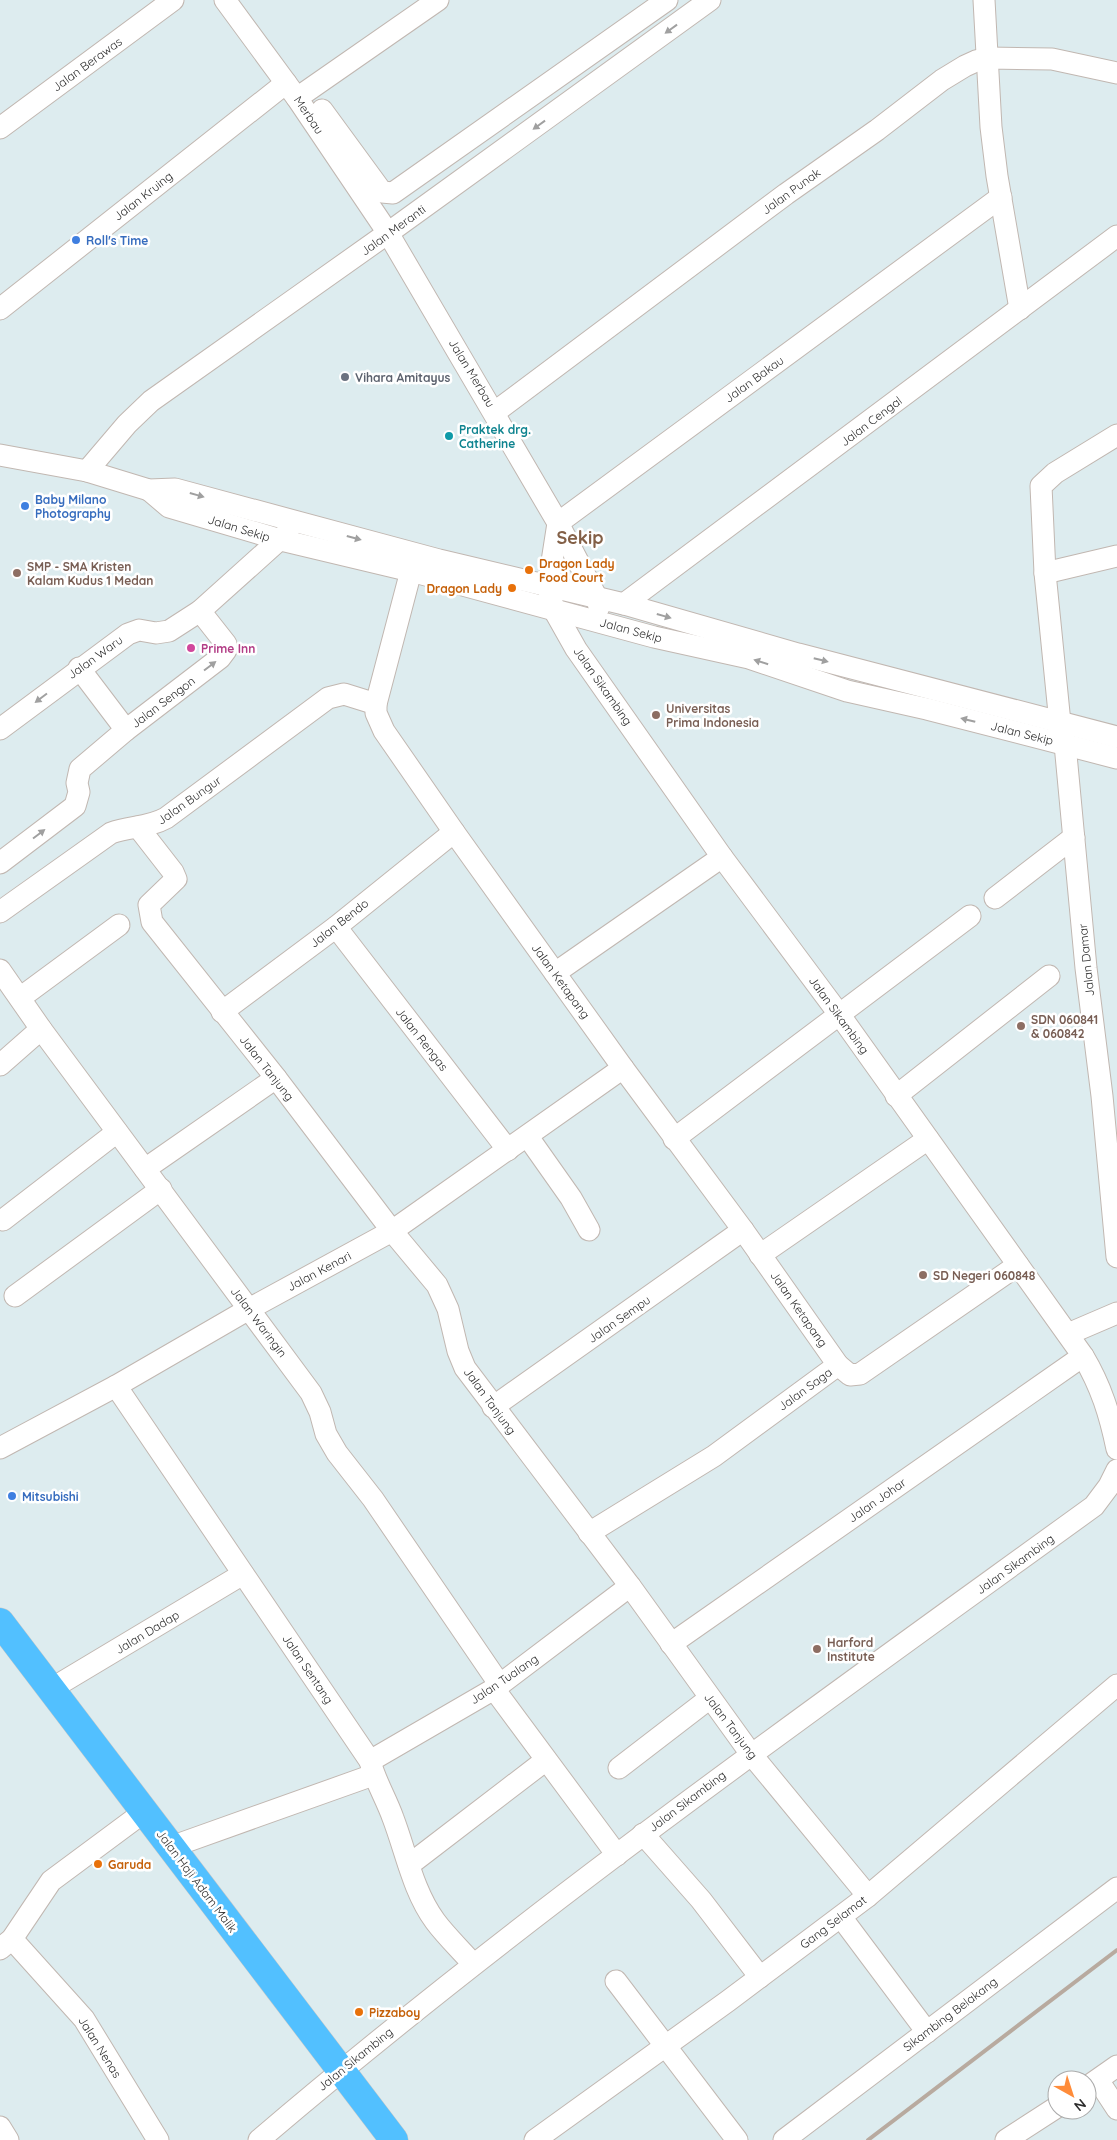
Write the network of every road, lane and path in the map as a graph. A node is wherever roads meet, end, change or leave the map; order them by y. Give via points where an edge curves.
1 (173, 0) edge
2 (225, 0) edge
3 (668, 0) edge
4 (710, 0) edge
5 (984, 0) edge
6 (429, 3) edge
7 (988, 58) junction
8 (1117, 73) edge
9 (297, 91) junction
10 (0, 128) edge
11 (1001, 197) junction
12 (388, 233) junction
13 (1117, 236) edge
14 (0, 309) edge
15 (1020, 309) junction
16 (495, 412) junction
17 (1117, 435) edge
18 (9, 457) edge
19 (87, 471) junction
20 (0, 473) edge
21 (149, 490) junction
22 (558, 522) junction
23 (296, 523) junction
24 (281, 540) junction
25 (1117, 556) edge
26 (411, 571) junction
27 (1045, 573) junction
28 (548, 586) junction
29 (597, 598) junction
30 (624, 604) junction
31 (554, 610) junction
32 (200, 611) junction
33 (604, 623) junction
34 (79, 668) junction
35 (854, 668) junction
36 (847, 691) junction
37 (376, 704) junction
38 (1060, 723) junction
39 (0, 729) edge
40 (126, 730) junction
41 (1117, 737) edge
42 (1065, 744) junction
43 (1117, 758) edge
44 (138, 827) junction
45 (454, 832) junction
46 (1074, 837) junction
47 (722, 857) junction
48 (0, 863) edge
49 (995, 898) dead end
50 (0, 912) edge
51 (970, 916) dead end
52 (119, 926) dead end
53 (336, 927) junction
54 (0, 970) edge
55 (555, 973) junction
56 (1048, 976) dead end
57 (20, 998) junction
58 (222, 1012) junction
59 (839, 1014) junction
60 (40, 1029) junction
61 (0, 1065) edge
62 (623, 1068) junction
63 (276, 1078) junction
64 (896, 1096) junction
65 (1110, 1098) edge
66 (117, 1132) junction
67 (528, 1137) junction
68 (674, 1139) junction
69 (928, 1139) junction
70 (508, 1150) junction
71 (145, 1169) junction
72 (160, 1190) junction
73 (3, 1220) dead end
74 (589, 1230) dead end
75 (744, 1230) junction
76 (392, 1232) junction
77 (760, 1254) junction
78 (1117, 1257) edge
79 (1018, 1265) junction
80 (15, 1296) dead end
81 (249, 1309) junction
82 (1117, 1313) edge
83 (1068, 1334) junction
84 (1083, 1356) junction
85 (838, 1365) junction
86 (116, 1386) junction
87 (493, 1407) junction
88 (1116, 1443) edge
89 (0, 1448) edge
90 (1117, 1470) edge
91 (589, 1533) junction
92 (243, 1574) junction
93 (630, 1586) junction
94 (0, 1622) edge
95 (671, 1644) junction
96 (1117, 1685) edge
97 (497, 1687) junction
98 (51, 1689) junction
99 (710, 1698) junction
100 (751, 1754) junction
101 (546, 1760) junction
102 (372, 1768) junction
103 (619, 1768) dead end
104 (144, 1812) junction
105 (643, 1834) junction
106 (171, 1848) junction
107 (617, 1855) junction
108 (409, 1865) junction
109 (1117, 1888) edge
110 (868, 1896) junction
111 (841, 1917) junction
112 (6, 1944) edge
113 (473, 1964) junction
114 (760, 1977) junction
115 (616, 1981) dead end
116 (927, 2032) junction
117 (666, 2046) junction
118 (1117, 2066) edge
119 (341, 2070) junction
120 (1097, 2081) edge
121 (1097, 2088) edge
122 (1117, 2109) edge
123 (1047, 2113) edge
124 (0, 2126) edge
125 (8, 2140) edge
126 (158, 2140) edge
127 (259, 2140) edge
128 (394, 2140) edge
129 (535, 2140) edge
130 (737, 2140) edge
131 (784, 2140) edge
132 (1006, 2140) edge

1 - 10 street, Jalan Berawas
2 - 9 street, Merbau
3 - 9 street via 393,193 382,192
4 -> 12 street, Jalan Meranti
5 - 7 street
6 - 9 street, Jalan Kruing
7 - 8 street, Jalan Punak via 1052,59
7 - 11 street via 991,127
7 - 16 street, Jalan Punak via 942,80
9 - 12 street, Merbau
9 - 14 street, Jalan Kruing
11 - 15 street
11 - 22 street, Jalan Bakau
12 - 16 street, Jalan Merbau
12 - 19 street, Jalan Meranti via 151,401
13 - 15 street, Jalan Cengal
15 - 30 street, Jalan Cengal
16 - 22 street, Jalan Merbau
17 - 27 street, Jalan Damar via 1055,473 1042,486
18 - 19 street, Jalan Sekip
18 - 20 street
19 - 21 street, Jalan Sekip
21 -> 23 street, Jalan Sekip via 175,489
21 - 24 street, Jalan Sekip via 169,507
22 - 28 street
22 - 29 street, Jalan Merbau
23 - 24 street
23 -> 28 street, Jalan Sekip
24 - 26 street, Jalan Sekip
24 - 32 street
25 - 27 street
26 - 31 street, Jalan Sekip
26 - 37 street
27 - 38 street, Jalan Damar
28 - 29 street, Jalan Sekip
28 - 31 street, Jalan Sikambing
29 - 30 street, Jalan Sekip
29 - 33 street, Jalan Merbau
30 -> 35 street, Jalan Sekip
31 - 33 street, Jalan Sekip
31 - 47 street, Jalan Sikambing via 597,681
32 - 34 street, Jalan Waru via 169,631 139,630 128,634
40 -> 32 street, Jalan Sengon via 226,650 226,644
36 -> 33 street, Jalan Sekip via 749,658
34 -> 39 street, Jalan Waru
34 - 40 street
35 - 36 street
35 - 38 street, Jalan Sekip
42 -> 36 street, Jalan Sekip
37 - 44 street, Jalan Bungur via 344,694 328,698 166,818
37 - 45 street, Jalan Ketapang via 376,713 384,731
38 - 41 street, Jalan Sekip
38 - 42 street, Jalan Damar
48 -> 40 street, Jalan Sengon via 75,806 80,769
42 - 43 street, Jalan Sekip
42 - 46 street, Jalan Damar
44 - 50 street, Jalan Bungur via 111,833
44 - 58 street, Jalan Tanjung via 173,872 175,881 150,905 150,917
45 - 53 street, Jalan Bendo
45 - 55 street, Jalan Ketapang
46 - 49 street
46 - 65 street, Jalan Damar via 1086,968
47 - 55 street
47 - 59 street, Jalan Sikambing
51 - 59 street
52 - 57 street
53 - 58 street, Jalan Bendo
53 - 70 street, Jalan Rengas
54 - 57 street, Jalan Waringin
55 - 62 street, Jalan Ketapang
56 - 64 street
57 - 60 street, Jalan Waringin
58 - 63 street, Jalan Tanjung
59 - 64 street, Jalan Sikambing
59 - 68 street
60 - 61 street
60 - 66 street, Jalan Waringin
62 - 67 street, Jalan Kenari
62 - 68 street, Jalan Ketapang
63 - 71 street
63 - 76 street, Jalan Tanjung
64 - 69 street, Jalan Sikambing
65 - 78 street, Jalan Damar
66 - 71 street, Jalan Waringin
66 - 73 street
67 - 70 street, Jalan Kenari
67 - 74 street
68 - 75 street, Jalan Ketapang
69 - 77 street
69 - 79 street, Jalan Sikambing
70 - 76 street, Jalan Kenari
71 - 72 street, Jalan Waringin
72 - 80 street
72 - 81 street, Jalan Waringin
75 - 77 street, Jalan Ketapang
75 - 87 street, Jalan Sempu
76 - 81 street, Jalan Kenari
76 - 87 street, Jalan Tanjung via 443,1295 465,1368
77 - 85 street, Jalan Ketapang
79 - 83 street, Jalan Sikambing
79 - 85 street, Jalan Saga via 860,1374 850,1375
81 - 86 street, Jalan Kenari
81 - 97 street, Jalan Waringin via 311,1394 337,1453 373,1499
82 - 83 street
83 - 84 street, Jalan Sikambing
84 - 88 street, Jalan Sikambing via 1104,1398
84 - 95 street, Jalan Johar
85 - 91 street, Jalan Saga via 714,1456
86 - 89 street, Jalan Kenari
86 - 92 street, Jalan Sentang
87 - 91 street, Jalan Tanjung
90 - 100 street, Jalan Sikambing via 1110,1486 1094,1506
91 - 93 street, Jalan Tanjung
92 - 98 street, Jalan Dadap
92 - 102 street, Jalan Sentang via 298,1652
93 - 95 street, Jalan Tanjung
93 - 97 street, Jalan Tualang
94 - 98 main road, Jalan Haji Adam Malik
95 - 99 street, Jalan Tanjung
96 - 110 street, Gang Selamat
97 - 101 street, Jalan Waringin
97 - 102 street, Jalan Tualang
98 - 104 main road, Jalan Haji Adam Malik
99 - 100 street, Jalan Tanjung
99 - 103 street
100 - 105 street, Jalan Sikambing
100 - 110 street, Jalan Tanjung
101 - 107 street, Jalan Waringin
101 - 108 street
102 - 106 street, Jalan Tualang
102 - 108 street, Jalan Sentang
104 - 106 main road, Jalan Haji Adam Malik
104 - 112 street via 51,1881
105 - 107 street, Jalan Sikambing
105 - 114 street via 701,1900
106 - 119 main road, Jalan Haji Adam Malik
107 - 113 street, Jalan Sikambing
108 - 113 street, Jalan Sentang via 435,1920
109 - 116 street, Sikambing Belakang
110 - 111 street, Gang Selamat
111 - 114 street, Gang Selamat
111 - 116 street
112 - 126 street, Jalan Nenas via 84,2019
113 - 119 street, Jalan Sikambing
114 - 117 street, Gang Selamat
115 - 117 street
116 - 131 street, Sikambing Belakang
117 - 129 street, Gang Selamat
117 - 130 street
118 - 120 street
119 - 127 street, Jalan Sikambing
119 - 128 main road, Jalan Haji Adam Malik
121 - 122 street
123 - 132 street
124 - 125 street

